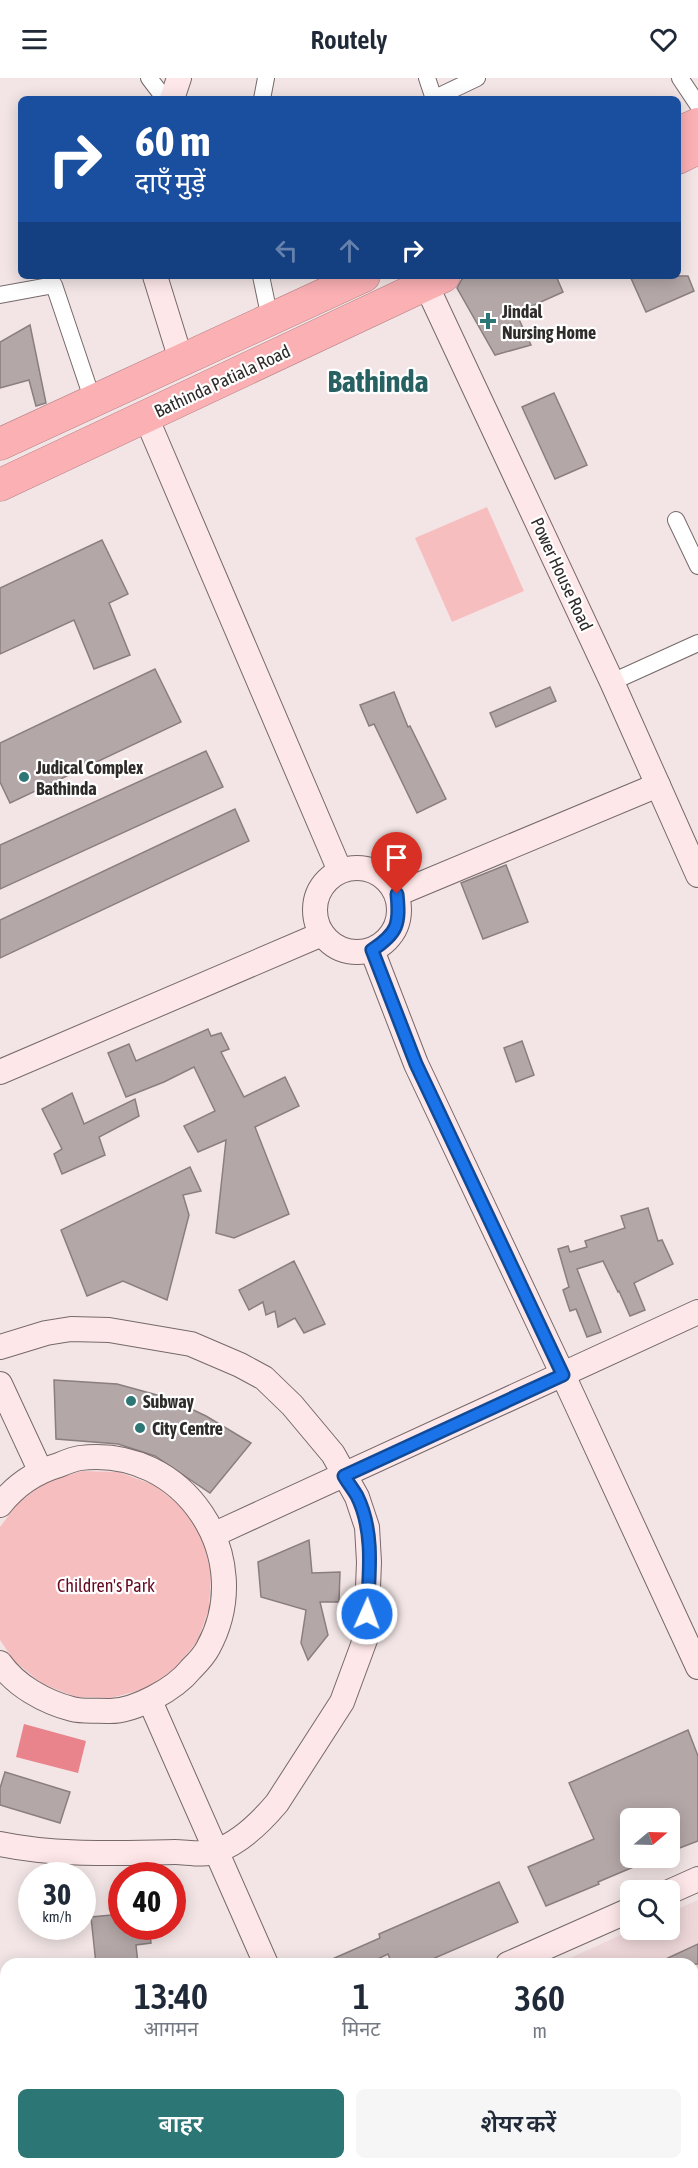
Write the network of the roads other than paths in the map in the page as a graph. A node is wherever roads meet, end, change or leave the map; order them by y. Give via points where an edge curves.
1 (149, 78) edge
2 (179, 78) edge
3 (266, 78) edge
4 (427, 78) edge
5 (477, 78) edge
6 (680, 78) edge
7 (163, 96) edge
8 (173, 96) edge
9 (263, 96) edge
10 (433, 96) edge
11 (440, 96) edge
12 (698, 105) edge
13 (698, 124) edge
14 (681, 132) edge
15 (698, 148) edge
16 (681, 156) edge
17 (156, 279) edge
18 (262, 279) edge
19 (358, 279) edge
20 (431, 279) edge
21 (0, 295) edge
22 (270, 320) junction
23 (181, 360) junction
24 (93, 401) junction
25 (146, 417) junction
26 (0, 444) edge
27 (0, 485) edge
28 (676, 520) dead end
29 (698, 566) edge
30 (698, 643) edge
31 (612, 682) junction
32 (658, 784) junction
33 (340, 871) junction
34 (698, 875) edge
35 (397, 894) junction
36 (322, 934) junction
37 (372, 950) junction
38 (0, 1072) edge
39 (698, 1312) edge
40 (0, 1347) edge
41 (563, 1375) junction
42 (0, 1384) edge
43 (40, 1470) junction
44 (344, 1476) junction
45 (0, 1505) edge
46 (214, 1534) junction
47 (0, 1663) edge
48 (698, 1667) edge
49 (150, 1701) junction
50 (0, 1844) edge
51 (217, 1851) junction
52 (698, 1879) edge
53 (680, 1887) edge
54 (620, 1914) edge
55 (264, 1958) edge
56 (522, 1958) edge

1 - 7 street
2 - 8 street
3 - 9 street
4 - 10 street
5 - 11 street
6 - 12 street
13 - 14 highway
15 - 16 highway
17 - 23 street
18 - 22 street
19 - 22 highway
20 - 25 highway, Bathinda Patiala Road
20 - 31 street, Power House Road
21 - 24 street via 54,285
22 - 23 highway
23 - 24 highway
24 - 26 highway
25 - 27 highway, Bathinda Patiala Road
25 - 33 street
28 - 29 street
30 - 31 street
31 - 32 street, Power House Road
32 - 34 street, Power House Road
32 - 35 street
33 - 35 street via 365,868 384,877
33 - 36 street via 325,882 316,904
35 - 37 street via 399,918 388,939
36 - 37 street via 333,945 351,952
36 - 38 street
37 - 41 street via 416,1064
39 - 41 street
40 - 44 street via 71,1329 109,1330 191,1344 240,1365 277,1389 333,1454
41 - 44 street
41 - 48 street
42 - 43 street
43 - 45 street via 9,1493
43 - 46 street via 80,1458 121,1459 160,1473 192,1499
44 - 46 street
44 - 51 street via 357,1497 367,1527 366,1637 360,1656 336,1713 277,1803 246,1834
46 - 49 street via 224,1572 222,1612 212,1639 183,1679
47 - 49 street via 36,1696 73,1709 112,1711
49 - 51 street
50 - 51 street via 62,1852
51 - 55 street
52 - 53 street
54 - 56 street

